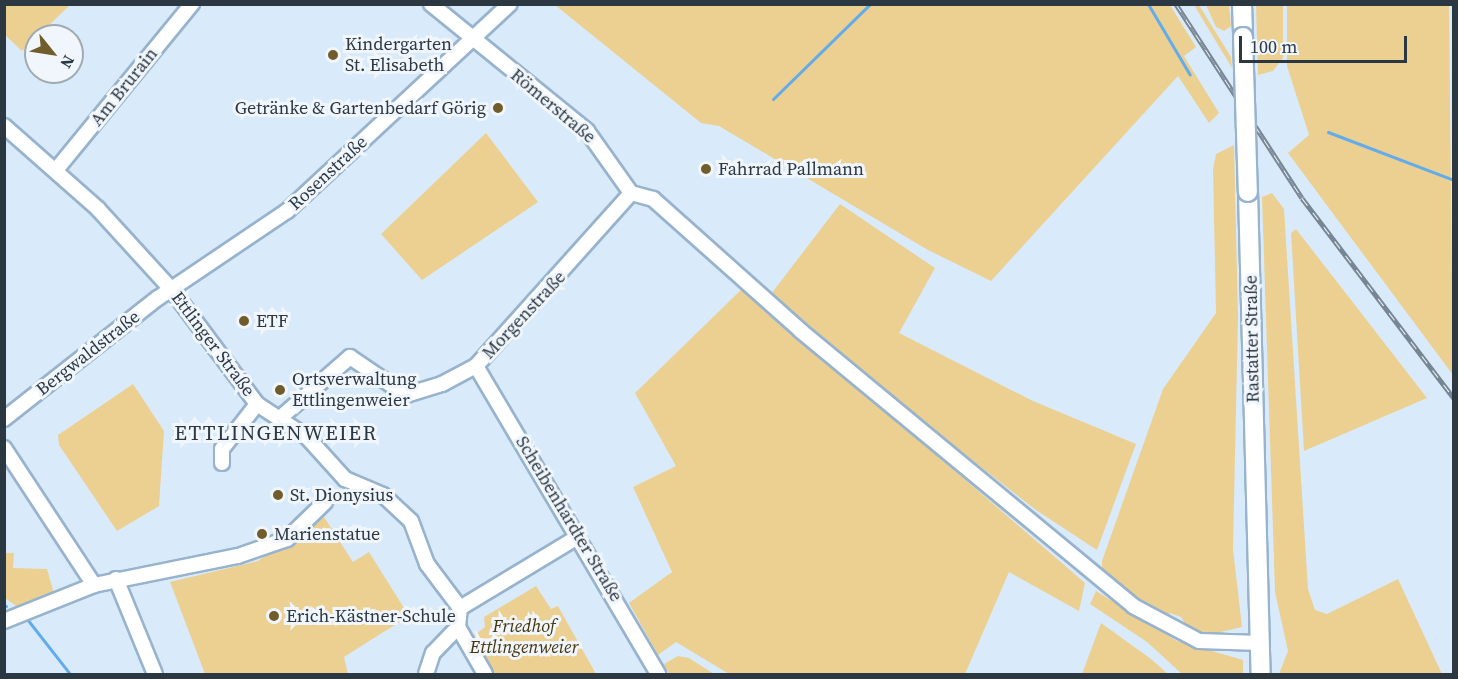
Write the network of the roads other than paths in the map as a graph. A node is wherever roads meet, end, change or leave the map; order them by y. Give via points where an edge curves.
1 (192, 4) edge
2 (431, 4) edge
3 (510, 4) edge
4 (1242, 4) edge
5 (473, 41) junction
6 (4, 126) edge
7 (56, 170) junction
8 (631, 192) junction
9 (172, 290) junction
10 (476, 366) junction
11 (258, 404) junction
12 (280, 418) junction
13 (4, 419) edge
14 (4, 448) edge
15 (222, 463) dead end
16 (325, 502) dead end
17 (576, 538) junction
18 (116, 579) junction
19 (94, 585) junction
20 (460, 608) junction
21 (4, 621) edge
22 (458, 627) junction
23 (1260, 643) junction
24 (155, 675) edge
25 (426, 675) edge
26 (485, 675) edge
27 (658, 675) edge
28 (1261, 675) edge

1 - 7 street, Am Brurain
2 - 5 street, Römerstraße
3 - 5 street, Rosenstraße
4 - 23 main road, Rastatter Straße, bridge
5 - 8 street, Römerstraße via 586,132
5 - 9 street, Rosenstraße via 287,211
6 - 7 street, Ettlinger Straße
7 - 9 street, Ettlinger Straße
8 - 10 street, Morgenstraße
8 - 23 street, Römerstraße via 653,200 801,331 1157,623 1199,640
9 - 11 street, Ettlinger Straße
9 - 13 street, Bergwaldstraße
10 - 12 street, Morgenstraße via 442,384 406,395 350,357
10 - 17 street, Scheibenhardter Straße
11 - 12 street, Ettlinger Straße
11 - 15 street via 222,449
12 - 20 street, Ettlinger Straße via 308,437 345,479 398,507 411,521 428,564
14 - 19 street
16 - 18 street via 287,539 238,556
17 - 20 street
17 - 27 street, Scheibenhardter Straße via 618,599
18 - 19 street
18 - 24 street
19 - 21 street
20 - 22 street
22 - 25 street via 433,653
22 - 26 street
23 - 28 main road, Rastatter Straße

